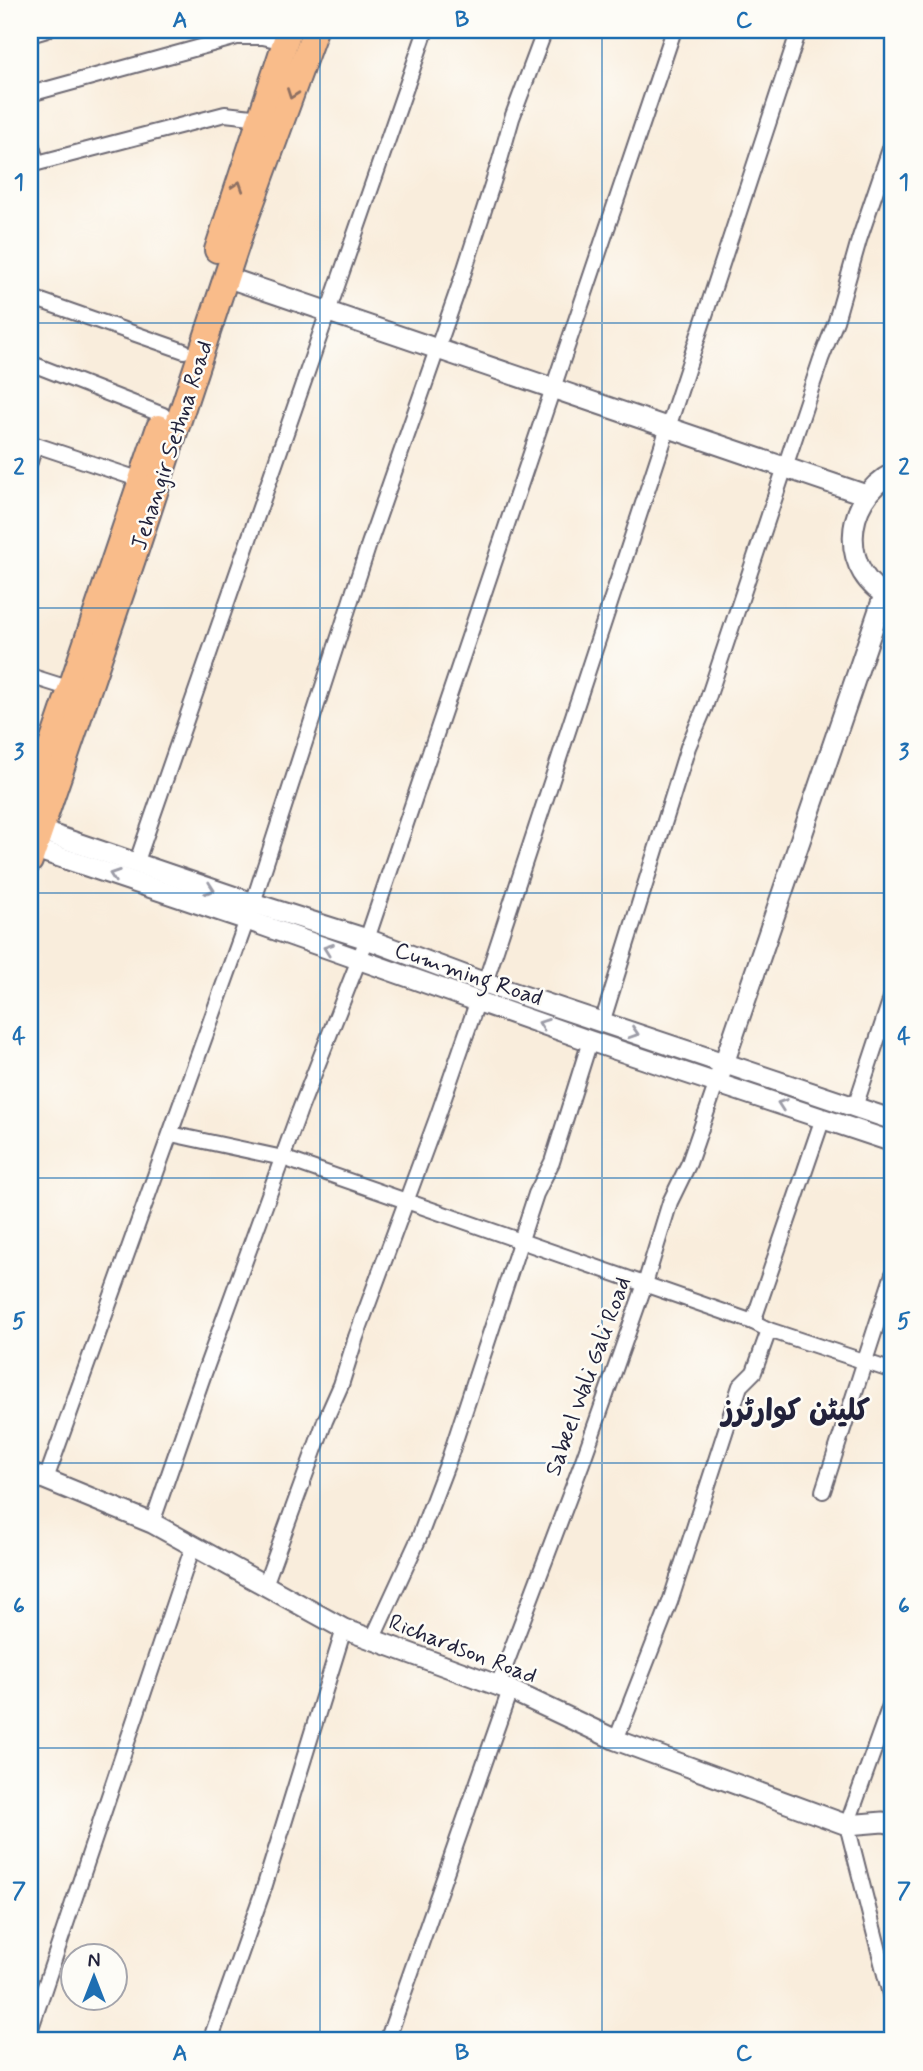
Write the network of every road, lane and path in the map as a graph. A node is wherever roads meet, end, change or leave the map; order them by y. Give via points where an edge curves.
1 (47, 30) edge
2 (328, 30) edge
3 (426, 30) edge
4 (545, 30) edge
5 (674, 30) edge
6 (799, 30) edge
7 (30, 35) edge
8 (300, 37) edge
9 (30, 94) edge
10 (261, 118) junction
11 (30, 139) edge
12 (893, 140) edge
13 (34, 164) edge
14 (226, 277) junction
15 (30, 297) edge
16 (328, 313) junction
17 (437, 350) junction
18 (184, 351) junction
19 (30, 363) edge
20 (552, 389) junction
21 (163, 415) junction
22 (668, 428) junction
23 (33, 444) edge
24 (30, 462) edge
25 (786, 468) junction
26 (893, 473) edge
27 (141, 480) junction
28 (866, 495) junction
29 (889, 597) edge
30 (30, 676) edge
31 (71, 689) junction
32 (30, 808) edge
33 (33, 843) edge
34 (136, 864) junction
35 (250, 912) junction
36 (367, 939) junction
37 (357, 960) junction
38 (481, 992) junction
39 (893, 992) edge
40 (602, 1023) junction
41 (590, 1041) junction
42 (724, 1063) junction
43 (717, 1082) junction
44 (855, 1107) junction
45 (823, 1118) junction
46 (893, 1120) edge
47 (171, 1134) junction
48 (893, 1142) edge
49 (283, 1158) junction
50 (406, 1203) junction
51 (521, 1242) junction
52 (893, 1274) edge
53 (645, 1284) junction
54 (753, 1322) junction
55 (769, 1330) junction
56 (865, 1362) junction
57 (893, 1371) edge
58 (35, 1479) edge
59 (823, 1491) dead end
60 (152, 1523) junction
61 (193, 1546) junction
62 (265, 1585) junction
63 (344, 1629) junction
64 (372, 1640) junction
65 (504, 1688) junction
66 (893, 1697) edge
67 (616, 1740) junction
68 (893, 1824) edge
69 (847, 1825) junction
70 (893, 2006) edge
71 (30, 2031) edge
72 (210, 2041) edge
73 (387, 2041) edge

1 - 7 street
2 - 8 highway
3 - 16 street
4 - 17 street
5 - 20 street
6 - 22 street
8 - 9 street via 237,37
8 - 10 highway, Jehangir Sethna Road
8 -> 14 highway, Jehangir Sethna Road
10 - 13 street via 225,114
18 -> 10 highway, Jehangir Sethna Road
11 - 13 street
12 - 25 street
14 - 16 street
14 - 33 highway, Jehangir Sethna Road via 134,559
15 - 18 street
16 - 17 street
16 - 34 street
17 - 20 street
17 - 35 street
18 - 21 highway, Jehangir Sethna Road
19 - 21 street
20 - 22 street
20 - 36 street
21 - 27 highway, Jehangir Sethna Road
22 - 25 street
22 - 38 street
23 - 24 street
23 - 27 street
25 - 28 street
25 - 40 street via 688,747
26 - 28 street
27 - 31 highway, Jehangir Sethna Road
28 - 29 street via 852,537 856,560 867,580
29 - 42 street
30 - 31 street
31 - 32 highway, Jehangir Sethna Road
33 - 34 street, Cumming Road
35 -> 33 street, Cumming Road
34 -> 35 street, Cumming Road
35 - 36 street, Cumming Road
37 -> 35 street, Cumming Road
35 - 47 street
36 - 37 street
36 - 38 street, Cumming Road
37 - 38 street, Cumming Road
37 - 49 street
38 - 40 street, Cumming Road
41 -> 38 street, Cumming Road
38 - 50 street
39 - 44 street
40 -> 42 street, Cumming Road
41 - 43 street, Cumming Road
41 - 51 street
42 - 43 street
42 - 44 street, Cumming Road
45 -> 43 street, Cumming Road
43 - 53 street, Sabeel Wali Gali Road via 670,1202
44 - 46 street, Cumming Road
45 - 48 street, Cumming Road
45 - 54 street
47 - 49 street
47 - 58 street
49 - 50 street
49 - 60 street
50 - 51 street
50 - 62 street
51 - 53 street
51 - 64 street via 419,1538
52 - 56 street
53 - 54 street
53 - 65 street, Sabeel Wali Gali Road
54 - 55 street
55 - 56 street
55 - 67 street via 754,1372 740,1386 670,1602
56 - 57 street
56 - 59 street
58 - 60 street, Richardson Road
60 - 61 street, Richardson Road
61 - 62 street, Richardson Road
61 - 71 street
62 - 63 street, Richardson Road
63 - 64 street, Richardson Road
63 - 72 street via 264,1888
64 - 65 street, Richardson Road
65 - 67 street, Richardson Road
65 - 73 street, Sabeel Wali Gali Road
66 - 69 street
67 - 69 street, Richardson Road
68 - 69 street, Richardson Road
69 - 70 street

